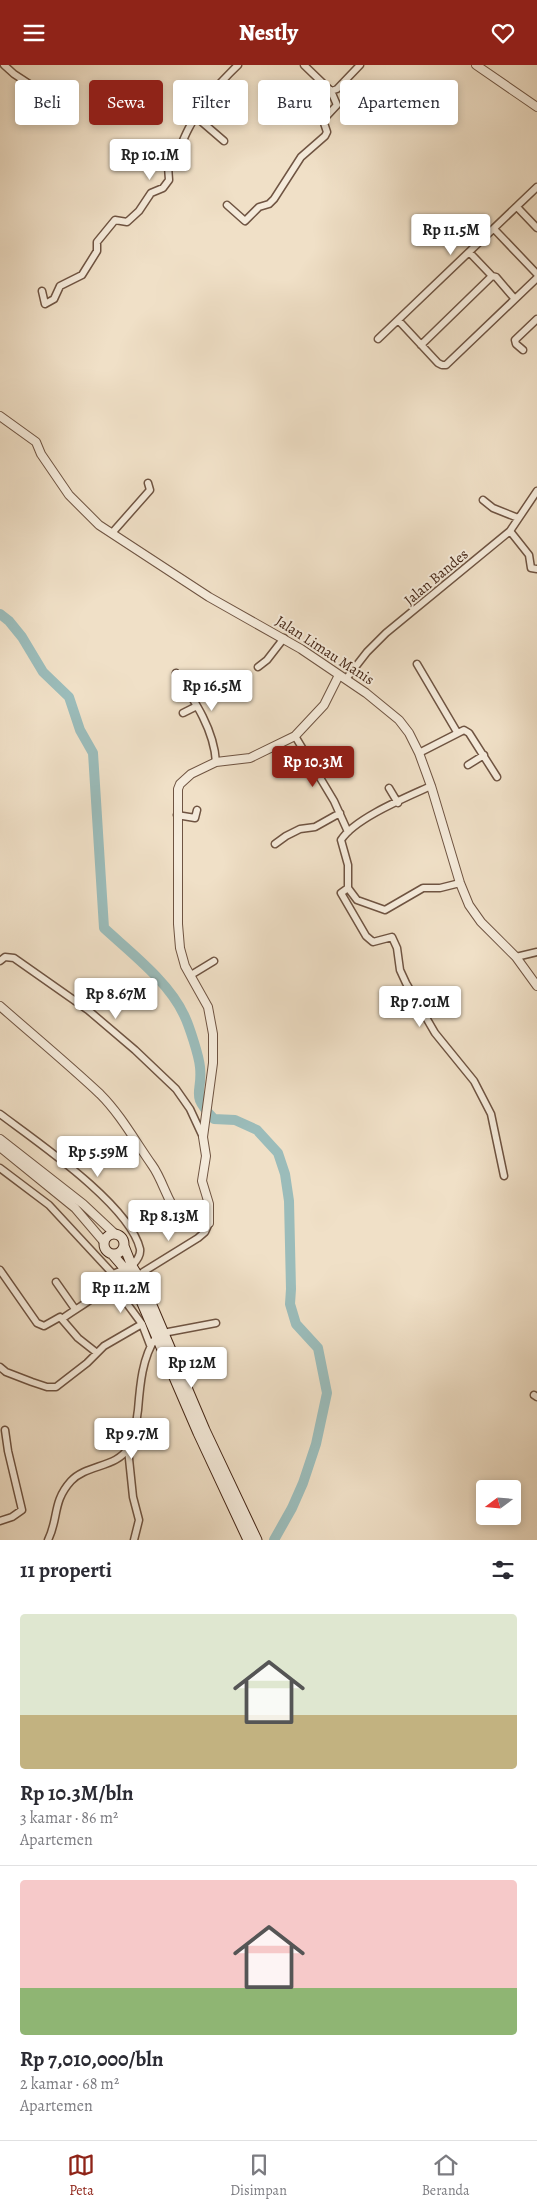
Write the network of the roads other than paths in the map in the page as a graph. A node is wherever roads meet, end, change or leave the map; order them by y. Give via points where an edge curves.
1 (4, 65) edge
2 (238, 65) edge
3 (304, 65) edge
4 (360, 65) edge
5 (476, 65) edge
6 (23, 80) edge
7 (223, 80) edge
8 (331, 91) junction
9 (537, 107) edge
10 (190, 125) edge
11 (205, 125) edge
12 (224, 141) dead end
13 (537, 187) edge
14 (227, 205) dead end
15 (517, 207) junction
16 (537, 228) edge
17 (495, 230) junction
18 (470, 253) junction
19 (492, 275) junction
20 (537, 276) edge
21 (42, 291) dead end
22 (514, 299) junction
23 (537, 319) edge
24 (399, 321) junction
25 (378, 339) dead end
26 (421, 345) junction
27 (523, 350) dead end
28 (0, 416) edge
29 (148, 483) dead end
30 (537, 491) edge
31 (483, 500) dead end
32 (518, 518) junction
33 (510, 531) junction
34 (112, 533) junction
35 (537, 569) edge
36 (284, 638) junction
37 (417, 664) dead end
38 (258, 667) dead end
39 (176, 673) dead end
40 (338, 675) junction
41 (346, 679) junction
42 (197, 706) junction
43 (183, 713) dead end
44 (456, 732) junction
45 (295, 737) junction
46 (419, 753) junction
47 (484, 755) junction
48 (217, 762) junction
49 (468, 765) dead end
50 (497, 777) dead end
51 (431, 785) junction
52 (389, 788) dead end
53 (398, 803) junction
54 (196, 810) dead end
55 (340, 813) junction
56 (177, 815) junction
57 (348, 833) junction
58 (275, 844) dead end
59 (460, 883) junction
60 (348, 888) junction
61 (537, 952) edge
62 (516, 957) junction
63 (0, 961) edge
64 (214, 961) dead end
65 (190, 975) junction
66 (537, 986) edge
67 (0, 1006) edge
68 (0, 1113) edge
69 (203, 1137) junction
70 (0, 1139) edge
71 (0, 1147) edge
72 (0, 1168) edge
73 (504, 1176) dead end
74 (209, 1223) junction
75 (115, 1234) junction
76 (104, 1242) junction
77 (124, 1246) junction
78 (112, 1254) junction
79 (128, 1267) junction
80 (0, 1270) edge
81 (143, 1272) dead end
82 (113, 1275) junction
83 (56, 1282) dead end
84 (127, 1285) dead end
85 (75, 1309) junction
86 (62, 1319) junction
87 (216, 1323) dead end
88 (142, 1324) junction
89 (159, 1335) junction
90 (150, 1345) junction
91 (97, 1353) junction
92 (0, 1367) edge
93 (5, 1430) dead end
94 (128, 1449) junction
95 (0, 1521) edge
96 (246, 1539) edge
97 (48, 1540) edge
98 (134, 1540) edge
99 (257, 1540) edge

1 - 6 street
2 - 7 street
3 - 8 street
4 - 8 street via 337,89
5 - 9 street
8 - 14 street via 336,105 323,119 327,132 300,157 269,204 259,207 245,221
10 - 21 street via 177,156 168,166 169,180 163,188 152,192 127,222 115,220 97,242 97,251 82,275 60,286 54,299 45,304
11 - 12 street
13 - 15 street
15 - 16 street
15 - 17 street
17 - 18 street
17 - 20 street
18 - 19 street
18 - 24 street
19 - 22 street
19 - 26 street
20 - 22 street
22 - 26 street via 446,365
23 - 27 street via 516,341
24 - 25 street
24 - 26 street
28 - 34 street, Jalan Limau Manis via 36,442 69,495
29 - 34 street via 150,490
30 - 32 street, Jalan Bandes
31 - 32 street via 493,508
32 - 33 street, Jalan Bandes
33 - 35 street via 524,546 531,568
33 - 41 street, Jalan Bandes via 386,633
34 - 36 street, Jalan Limau Manis via 209,597
36 - 38 street
36 - 40 street, Jalan Limau Manis
37 - 44 street
39 - 42 street
40 - 41 street, Jalan Limau Manis
40 - 45 street via 324,705
41 - 46 street, Jalan Limau Manis via 399,720
42 - 43 street
42 - 48 street via 213,741
44 - 46 street
44 - 47 street via 467,731
45 - 48 street via 250,758
45 - 55 street
46 - 51 street, Jalan Limau Manis
47 - 49 street
47 - 50 street
48 - 56 street via 180,784
51 - 53 street
51 - 59 street, Jalan Limau Manis
52 - 53 street
53 - 57 street via 360,821
54 - 56 street via 194,818
55 - 57 street
55 - 58 street
56 - 65 street via 178,924 182,960
57 - 60 street via 341,840 348,865
59 - 60 street via 423,889 385,910 357,900
59 - 62 street, Jalan Limau Manis via 474,914
60 - 73 street via 341,893 366,936 374,942 392,937 400,970 434,1033 474,1081 491,1113
61 - 62 street
62 - 66 street, Jalan Limau Manis
63 - 69 street via 14,957 94,1015 176,1089
64 - 65 street
65 - 69 street via 208,1007 212,1023 213,1063
67 - 74 street via 100,1095 127,1125 179,1217 193,1225
68 - 79 street via 106,1197 128,1226 140,1249 137,1259
69 - 74 street via 206,1156 202,1181 209,1204
70 - 75 street via 83,1204
71 - 76 street via 75,1208
72 - 82 street via 49,1205
74 - 81 street via 198,1238
75 - 76 main road
75 - 77 main road via 121,1237
76 - 78 main road via 105,1250
77 - 78 main road via 119,1253
77 - 79 main road
78 - 79 main road
79 - 82 street
79 - 89 main road
80 - 86 street via 37,1323 44,1326 57,1318
82 - 85 street via 111,1283
83 - 85 street
84 - 88 street via 125,1301
85 - 86 street
86 - 91 street
87 - 89 street
88 - 90 street
88 - 91 street via 112,1340
89 - 90 street
89 - 96 main road
89 - 99 main road
90 - 94 street via 140,1385 134,1435
91 - 92 street via 56,1387 32,1383
93 - 95 street via 22,1510
94 - 97 street via 112,1461 72,1480 57,1503
94 - 98 street via 138,1520

